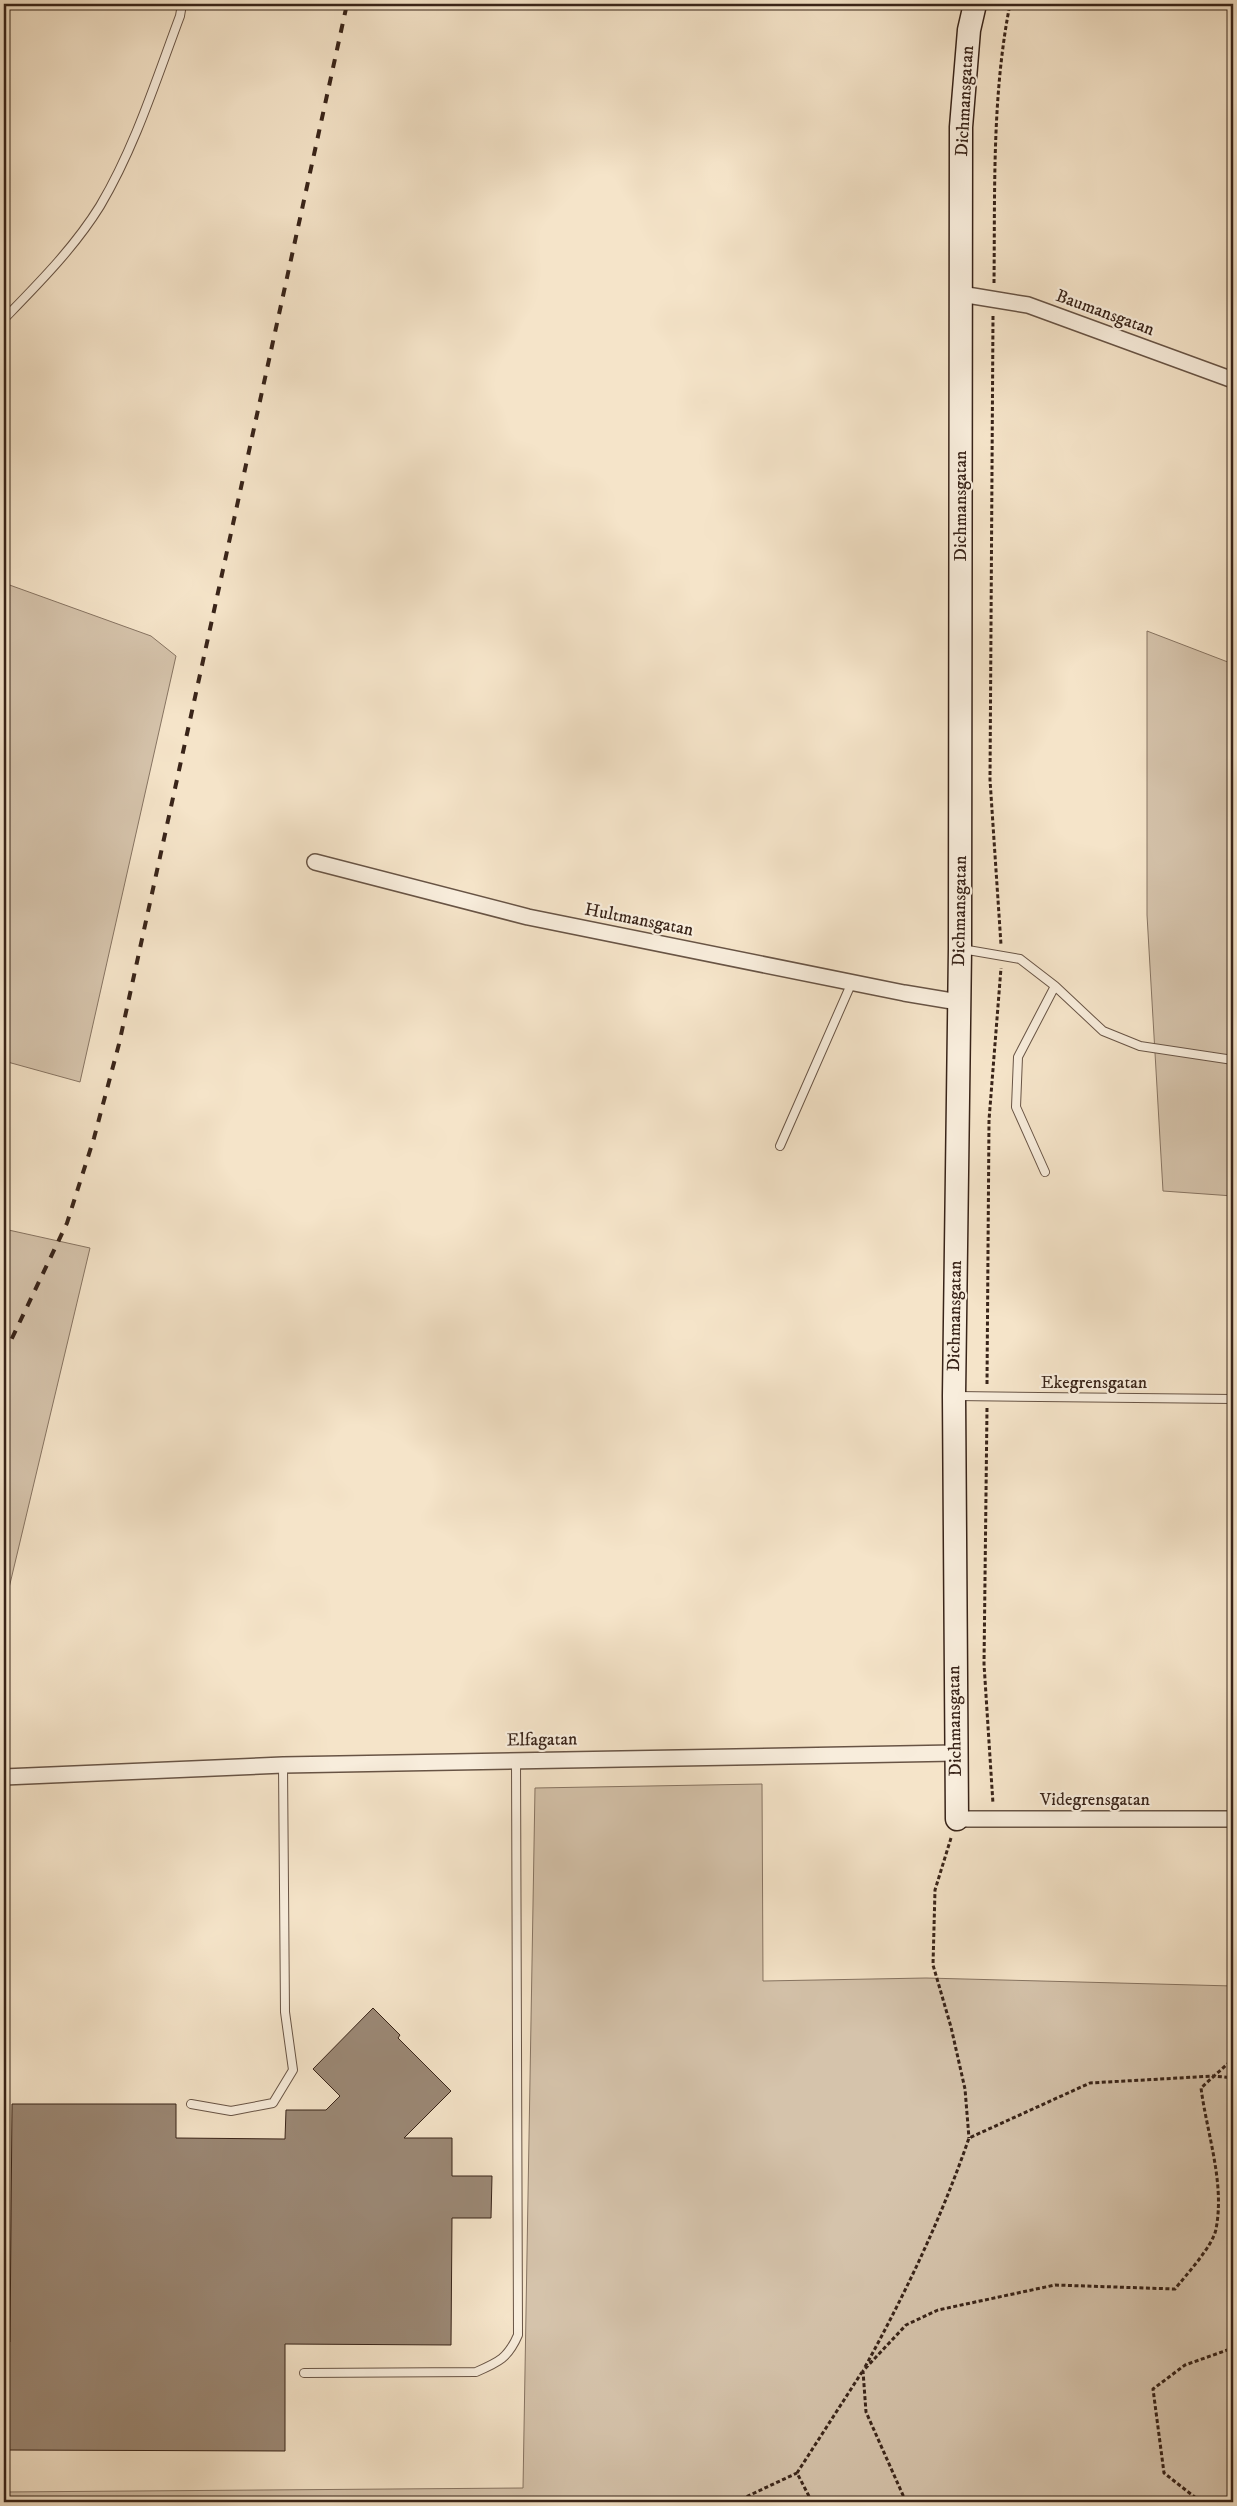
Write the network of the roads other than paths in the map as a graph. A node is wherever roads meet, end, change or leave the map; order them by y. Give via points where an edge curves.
1 (182, 4) edge
2 (975, 4) edge
3 (961, 294) junction
4 (4, 319) edge
5 (1233, 380) edge
6 (315, 862) dead end
7 (960, 949) junction
8 (852, 982) junction
9 (1055, 986) junction
10 (958, 1002) junction
11 (1233, 1060) edge
12 (780, 1146) dead end
13 (1045, 1172) dead end
14 (954, 1396) junction
15 (1233, 1399) edge
16 (955, 1753) junction
17 (516, 1759) junction
18 (283, 1765) junction
19 (4, 1778) edge
20 (957, 1819) joint
21 (1233, 1819) edge
22 (191, 2104) dead end
23 (304, 2373) dead end

1 - 4 lane via 135,137 100,206 58,264
2 - 3 street, Dichmansgatan via 969,30 961,127
3 - 5 street, Baumansgatan via 1028,305
3 - 7 street, Dichmansgatan
6 - 8 street, Hultmansgatan via 528,917
7 - 9 lane via 1020,959
7 - 10 street, Dichmansgatan
8 - 10 street, Hultmansgatan
8 - 12 lane
9 - 11 lane via 1103,1031 1140,1046
9 - 13 lane via 1018,1057 1016,1107
10 - 14 street, Dichmansgatan
14 - 15 lane, Ekegrensgatan
14 - 16 street, Dichmansgatan
16 - 17 street, Elfagatan
16 - 20 street, Dichmansgatan
17 - 18 street, Elfagatan
17 - 23 lane via 518,2335 511,2352 498,2363 476,2372
18 - 19 street, Elfagatan
18 - 22 lane via 285,2012 293,2070 273,2103 231,2111
20 - 21 street, Videgrensgatan

